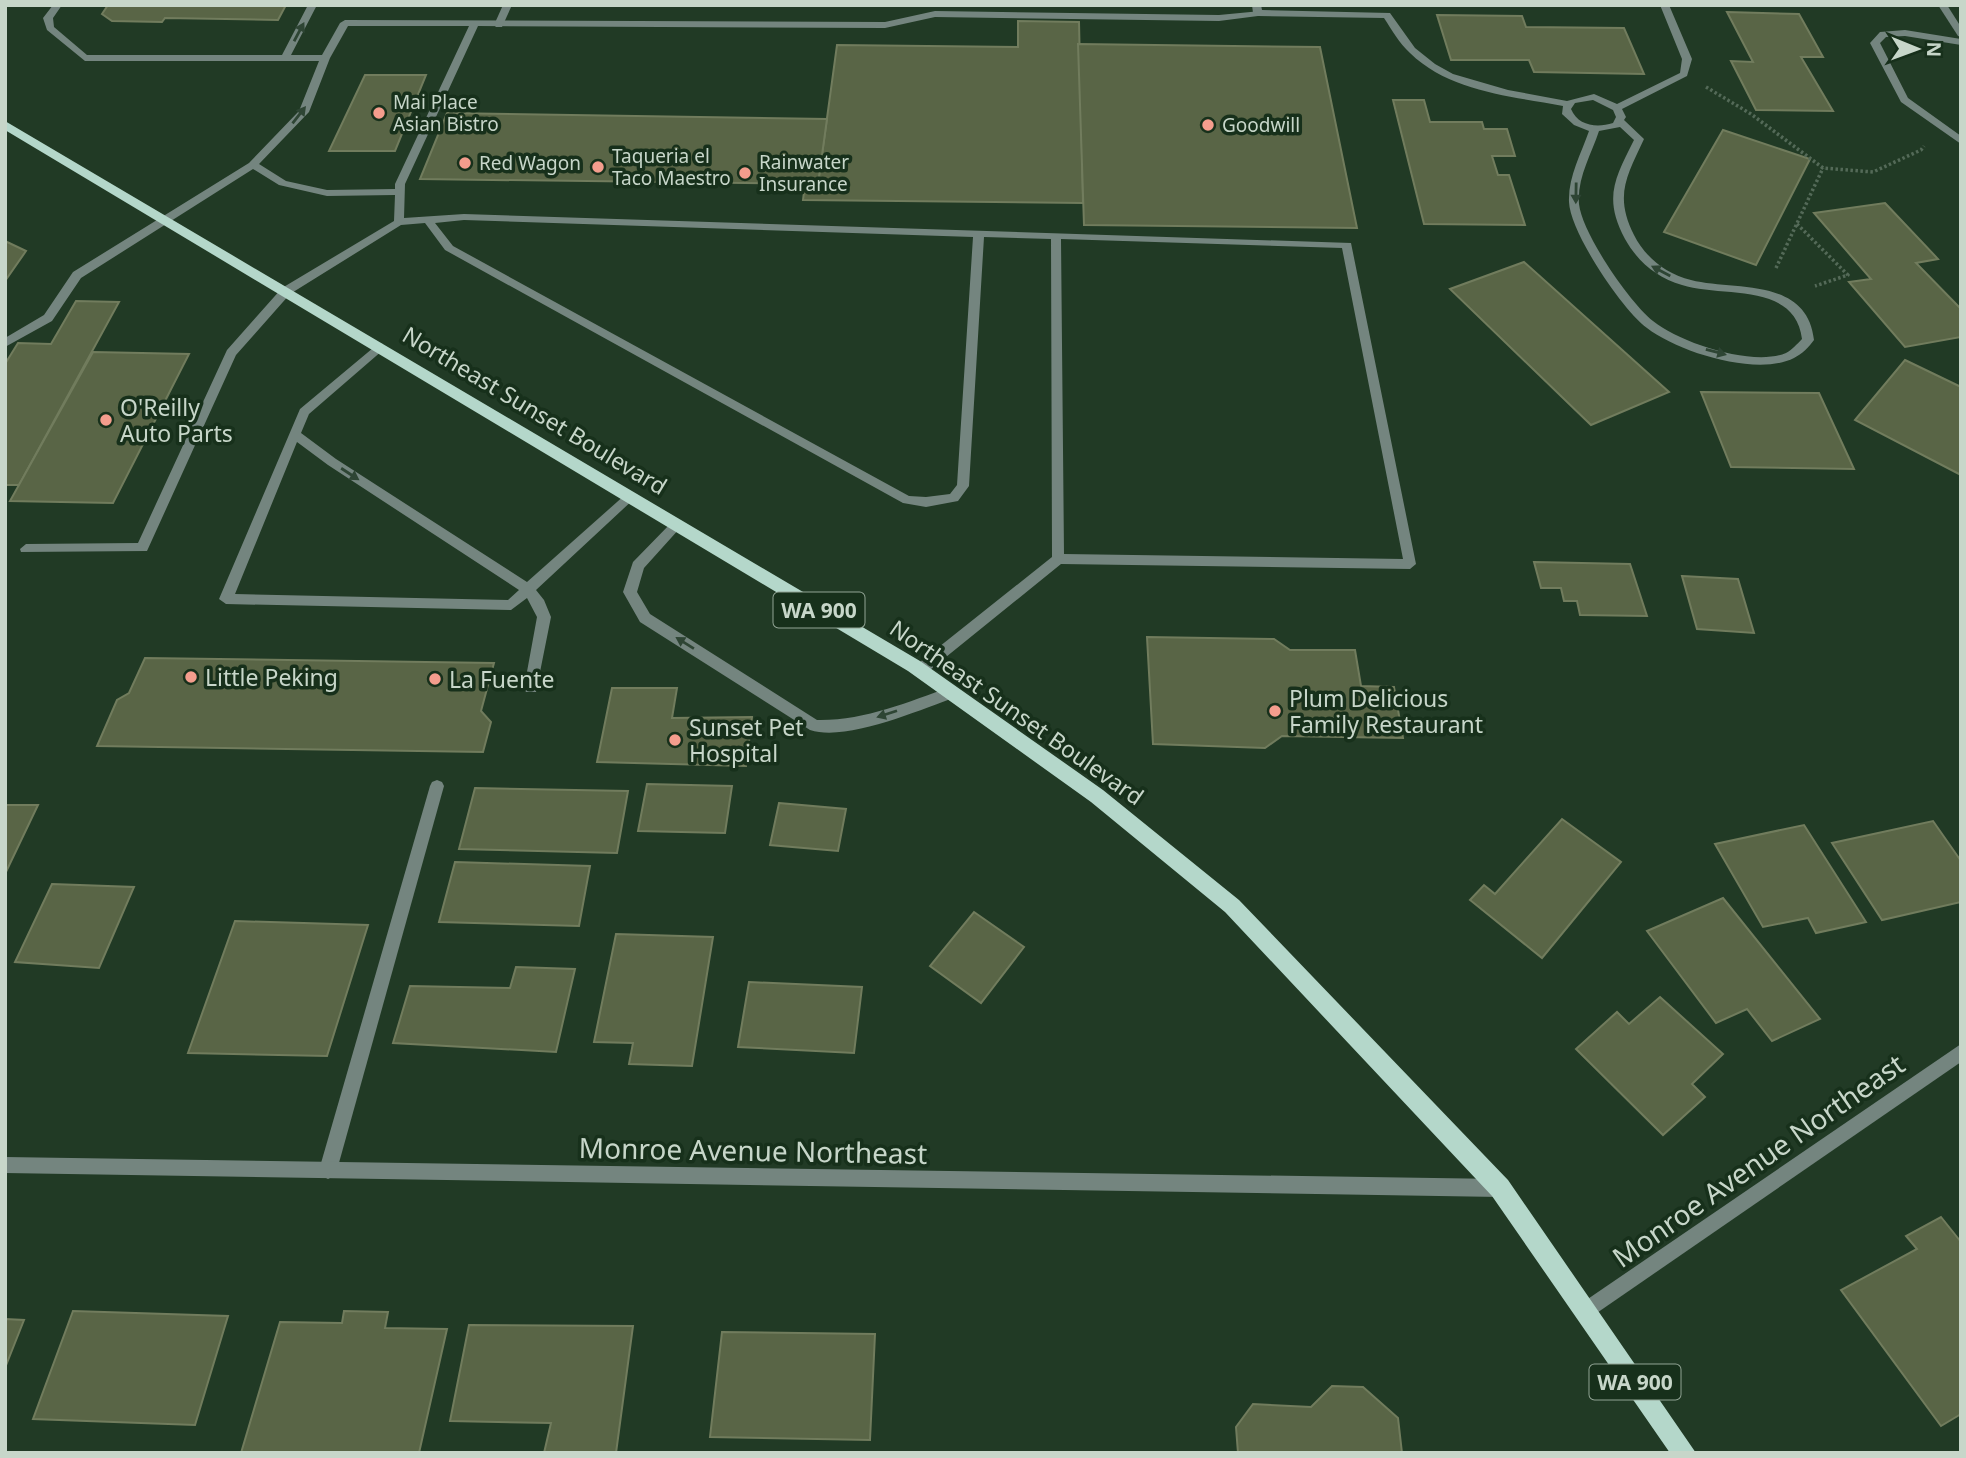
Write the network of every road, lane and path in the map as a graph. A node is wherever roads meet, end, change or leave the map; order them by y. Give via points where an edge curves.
1 (58, 5) edge
2 (313, 5) edge
3 (508, 5) edge
4 (1664, 5) edge
5 (1942, 5) edge
6 (1257, 9) edge
7 (474, 25) junction
8 (499, 25) junction
9 (1961, 34) edge
10 (1961, 42) edge
11 (285, 58) junction
12 (325, 58) junction
13 (1684, 74) junction
14 (1567, 104) junction
15 (1617, 108) junction
16 (1620, 121) junction
17 (1939, 125) junction
18 (7, 127) edge
19 (1595, 129) junction
20 (1961, 141) edge
21 (253, 165) junction
22 (1823, 168) junction
23 (400, 192) junction
24 (427, 219) junction
25 (166, 220) junction
26 (399, 222) junction
27 (1797, 224) junction
28 (979, 233) junction
29 (1056, 235) junction
30 (286, 292) junction
31 (1765, 292) junction
32 (1779, 298) junction
33 (5, 343) edge
34 (379, 347) junction
35 (295, 434) junction
36 (630, 497) junction
37 (676, 525) junction
38 (26, 549) dead end
39 (1058, 559) junction
40 (527, 589) junction
41 (920, 670) junction
42 (531, 688) dead end
43 (951, 693) junction
44 (437, 786) dead end
45 (1961, 1052) edge
46 (5, 1165) edge
47 (328, 1170) junction
48 (1500, 1188) junction
49 (1586, 1311) junction
50 (1684, 1453) edge

1 - 11 street via 48,18 50,28 85,58
11 -> 2 street
3 - 8 street
4 - 13 street via 1688,59
5 - 9 street
6 - 8 street via 1219,18 934,14 885,25
6 - 14 street via 1387,15 1418,56 1445,73 1484,88
7 - 8 street
7 - 12 street via 345,23
7 - 23 street
10 - 17 street via 1905,33 1883,34 1875,43 1904,100
11 - 12 street
21 -> 12 street via 304,112
13 - 15 street
13 - 22 path via 1751,114
14 - 15 street via 1594,97
14 - 19 street via 1572,119
15 - 16 street
16 - 19 street
31 -> 16 street via 1687,283 1655,270 1638,254 1617,213 1617,188 1639,139
17 - 20 street
17 - 22 path via 1921,150 1874,172
18 - 25 main road, Northeast Sunset Boulevard / WA 900
19 -> 32 street via 1574,188 1576,216 1597,256 1649,325 1684,343 1749,361 1782,359 1808,340 1807,327 1797,312
21 - 23 street via 284,183 327,192
21 - 25 street
22 - 27 path
23 - 26 street
24 - 26 street
24 - 28 street
24 - 28 street via 449,248 907,500 926,502 954,498 963,486
25 - 30 main road, Northeast Sunset Boulevard / WA 900
25 - 33 street via 77,275 48,318
26 - 30 street
27 - 31 path
27 - 32 path via 1848,275
28 - 29 street
29 - 39 street
29 - 39 street via 1348,245 1410,564
30 - 34 main road, Northeast Sunset Boulevard / WA 900
30 - 38 street via 231,353 142,548
31 - 32 street
34 - 35 street via 304,412
34 - 36 main road, Northeast Sunset Boulevard / WA 900
35 -> 40 street
35 - 40 street via 226,599 511,605
36 - 37 main road, Northeast Sunset Boulevard / WA 900
36 - 40 street
37 - 41 main road, Northeast Sunset Boulevard / WA 900
43 -> 37 street via 861,723 815,726 645,618 638,608 630,592 638,566
39 - 41 street
40 - 42 street via 544,617
41 - 43 main road, Northeast Sunset Boulevard / WA 900
43 - 48 main road, Northeast Sunset Boulevard / WA 900 via 1097,796 1232,906
44 - 47 street
45 - 49 street, Monroe Avenue Northeast
46 - 47 street, Monroe Avenue Northeast
47 - 48 street, Monroe Avenue Northeast
48 - 49 main road, Northeast Sunset Boulevard / WA 900
49 - 50 main road, Northeast Sunset Boulevard / WA 900

